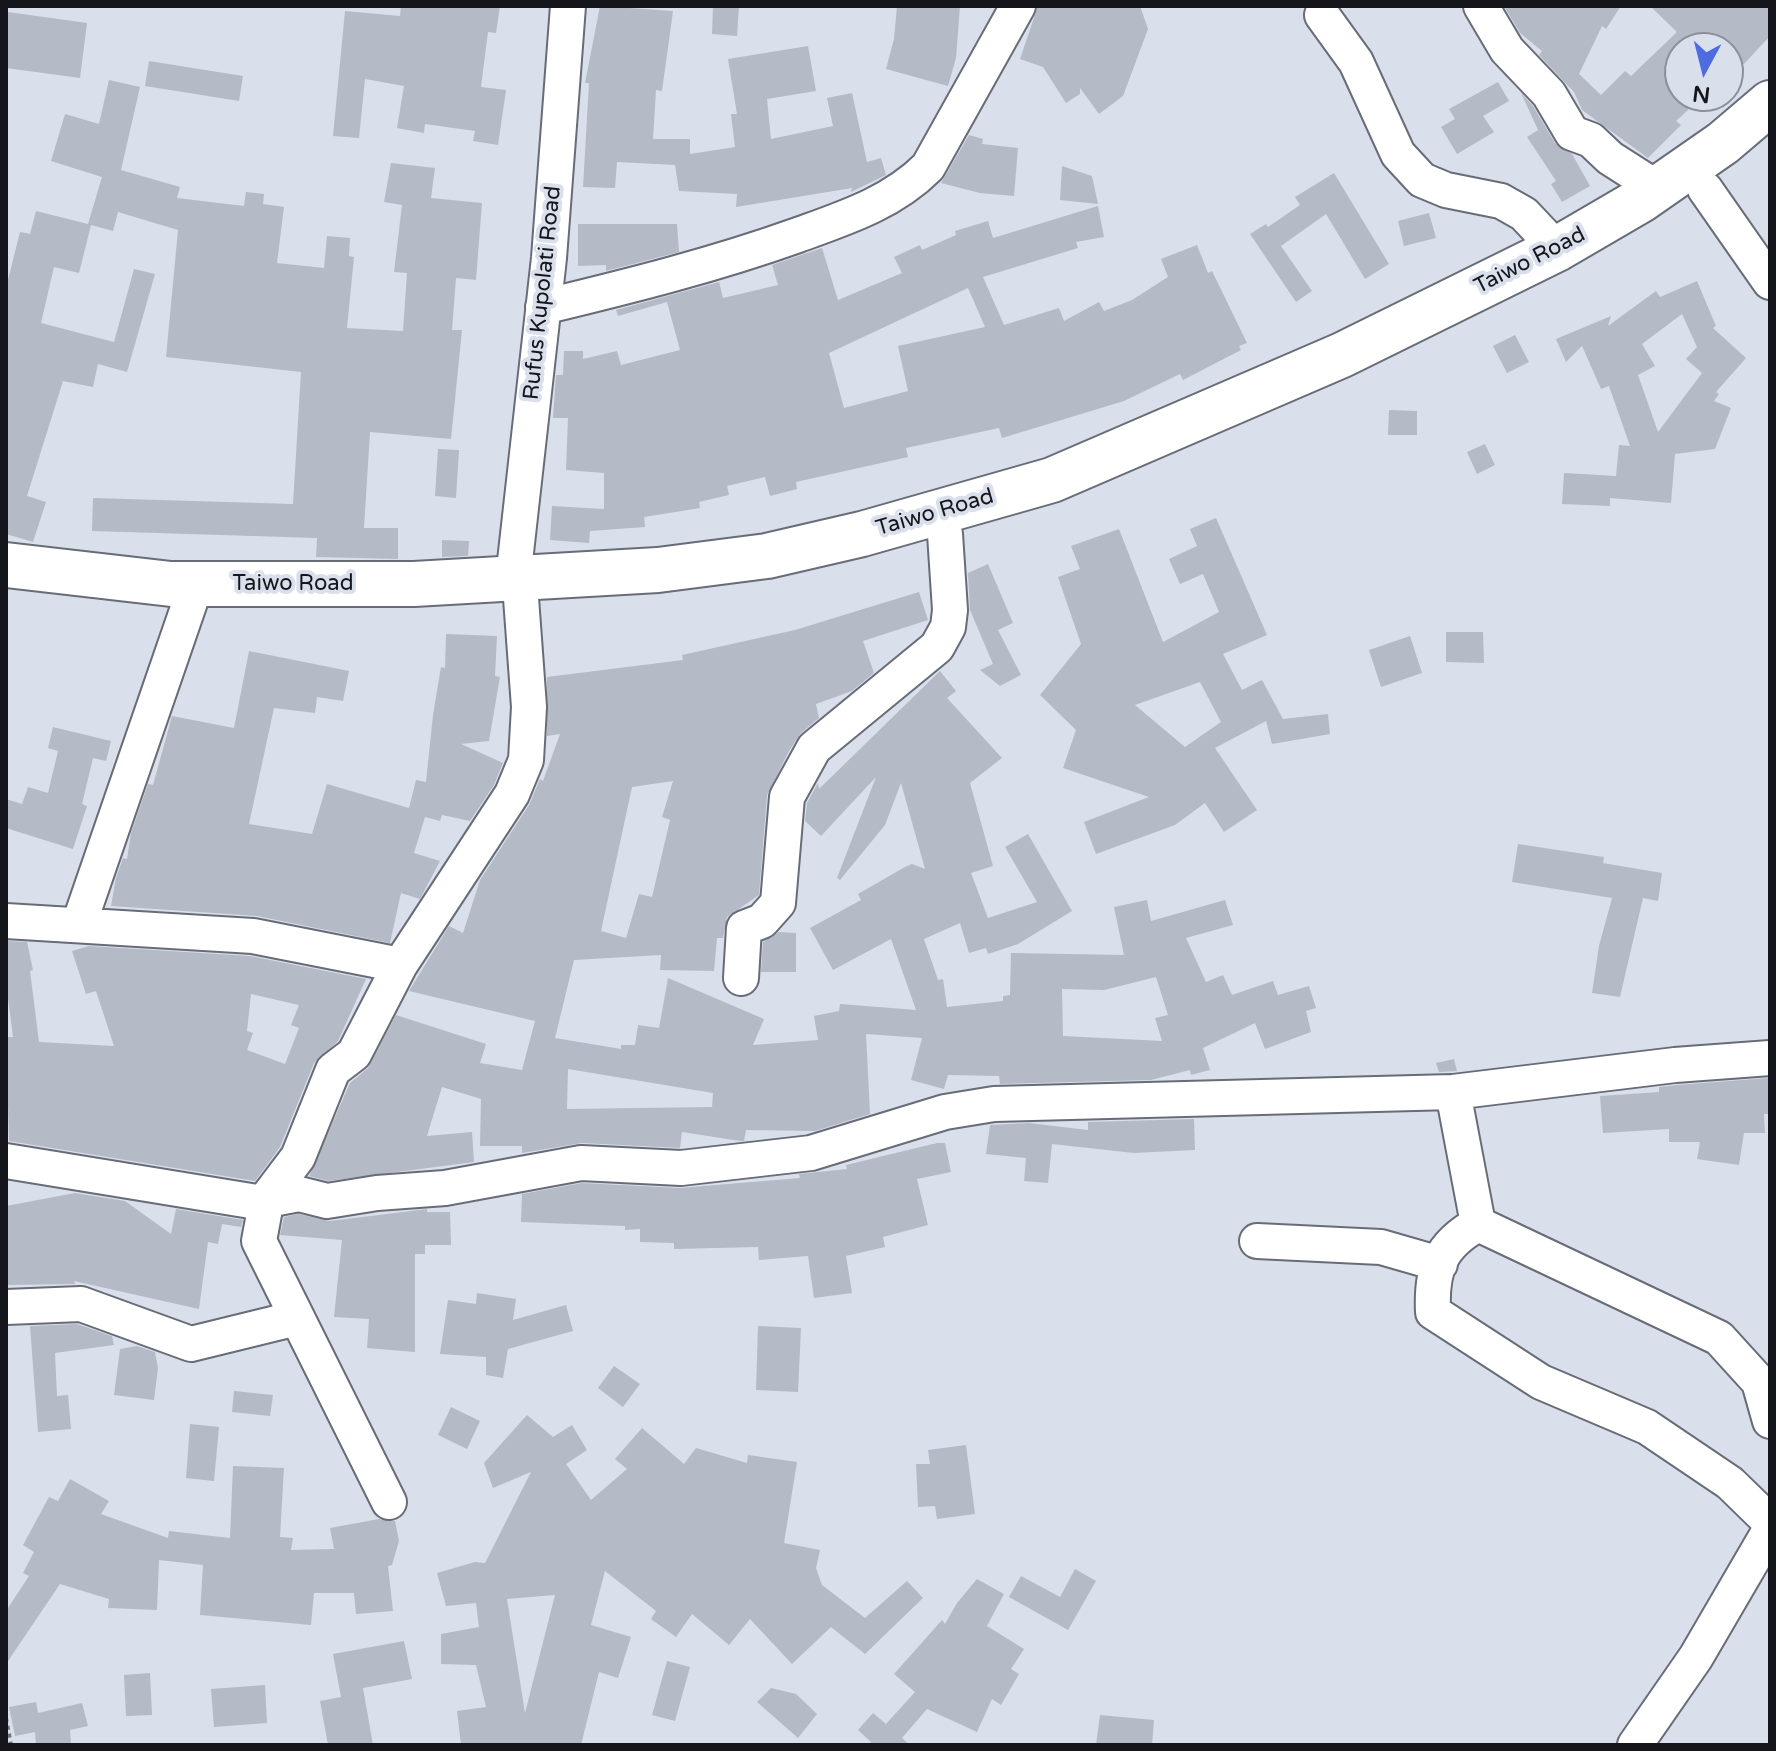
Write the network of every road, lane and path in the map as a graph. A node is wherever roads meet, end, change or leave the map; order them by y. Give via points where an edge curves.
1 (568, 6) edge
2 (1018, 6) edge
3 (1481, 6) edge
4 (1322, 15) dead end
5 (1770, 103) edge
6 (1770, 139) edge
7 (1657, 188) junction
8 (1705, 189) junction
9 (1557, 249) junction
10 (1770, 282) edge
11 (543, 307) junction
12 (945, 534) junction
13 (6, 565) edge
14 (6, 588) edge
15 (517, 588) junction
16 (190, 602) junction
17 (6, 921) edge
18 (79, 924) junction
19 (400, 965) junction
20 (741, 978) dead end
21 (1770, 1058) edge
22 (1453, 1092) junction
23 (6, 1161) edge
24 (267, 1198) junction
25 (1478, 1224) junction
26 (1257, 1241) dead end
27 (1440, 1264) junction
28 (6, 1307) edge
29 (297, 1318) junction
30 (1765, 1385) edge
31 (1770, 1421) edge
32 (389, 1502) dead end
33 (1770, 1522) edge
34 (1770, 1530) edge
35 (6, 1718) edge
36 (11, 1745) edge
37 (1635, 1745) edge

1 - 11 street, Rufus Kupolati Road
2 - 11 street via 928,167 907,188 852,215 714,264
3 - 7 street via 1507,50 1549,94 1572,133 1591,140
4 - 9 street via 1356,62 1398,154 1422,180 1501,201 1524,214
5 - 7 main road, Taiwo Road
6 - 8 main road, Taiwo Road
7 - 9 main road, Taiwo Road
8 - 10 street
8 - 12 main road, Taiwo Road via 1622,241 1163,457
9 - 15 main road, Taiwo Road via 1342,355 1052,480 767,556
11 - 15 street, Rufus Kupolati Road
12 - 15 main road, Taiwo Road via 776,573 651,590
12 - 20 street via 948,627 937,647 814,748 787,797 778,903 762,921 744,928
13 - 15 main road, Taiwo Road via 171,584
14 - 16 main road, Taiwo Road via 143,603
15 - 16 main road, Taiwo Road
15 - 19 street, Rufus Kupolati Road via 529,707 526,760 512,794
16 - 18 street
17 - 18 street
18 - 19 street via 253,936
19 - 24 street, Rufus Kupolati Road via 354,1054 333,1070 298,1157
21 - 22 street
22 - 24 street via 994,1104 945,1112 811,1153 681,1168 581,1163 445,1188 327,1201 299,1194
22 - 25 street
23 - 24 street via 257,1202
24 - 29 street via 259,1241
25 - 27 street via 1451,1238
25 - 30 street via 1719,1338
26 - 27 street via 1381,1247
27 - 33 street via 1432,1283 1433,1312 1541,1382 1647,1427 1730,1483
28 - 29 street via 81,1304 191,1344
29 - 32 street
30 - 31 street
34 - 37 street via 1696,1657
35 - 36 path

